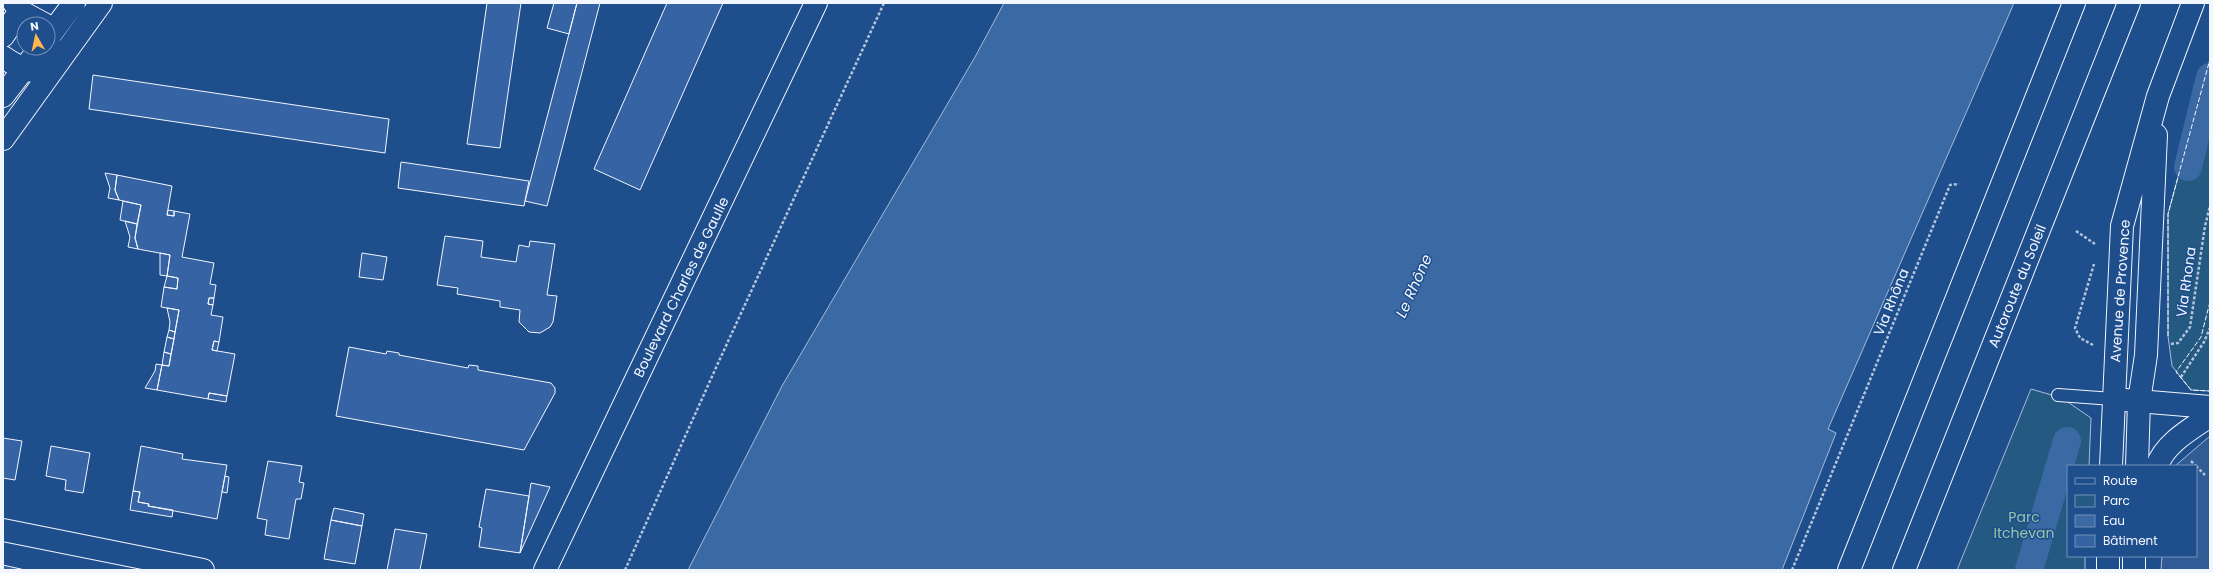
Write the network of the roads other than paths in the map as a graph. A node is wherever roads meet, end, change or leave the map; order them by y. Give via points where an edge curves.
1 (74, 3) edge
2 (102, 3) edge
3 (816, 3) edge
4 (2074, 3) edge
5 (2129, 3) edge
6 (2193, 3) edge
7 (10, 5) edge
8 (23, 16) edge
9 (56, 27) edge
10 (3, 36) edge
11 (56, 38) edge
12 (75, 40) junction
13 (34, 56) edge
14 (46, 56) edge
15 (3, 57) edge
16 (23, 70) junction
17 (40, 88) junction
18 (3, 96) edge
19 (2158, 96) junction
20 (3, 139) edge
21 (2058, 395) dead end
22 (2113, 399) junction
23 (2139, 401) junction
24 (2210, 407) edge
25 (2210, 416) edge
26 (2111, 465) edge
27 (2137, 465) edge
28 (2157, 465) edge
29 (3, 530) edge
30 (2108, 557) edge
31 (203, 570) edge
32 (545, 570) edge
33 (1849, 570) edge
34 (1904, 570) edge
35 (2108, 570) edge

1 - 9 main road
2 - 12 main road
3 - 32 main road, Boulevard Charles de Gaulle
4 - 33 main road
5 - 34 main road, Autoroute du Soleil
6 - 19 main road, Avenue de Provence
7 - 8 main road
7 - 10 main road
11 - 12 main road
12 - 17 main road
13 - 16 main road
14 - 17 main road
15 - 16 main road
16 - 18 main road
17 - 20 main road
19 - 22 main road, Avenue de Provence via 2122,226
19 - 23 main road, Avenue de Provence via 2146,343
21 - 22 lane
22 - 23 main road
22 - 26 main road, Avenue de Provence
23 - 24 main road
23 - 27 main road, Avenue de Provence
25 - 28 main road via 2172,443
29 - 31 main road
30 - 35 main road

